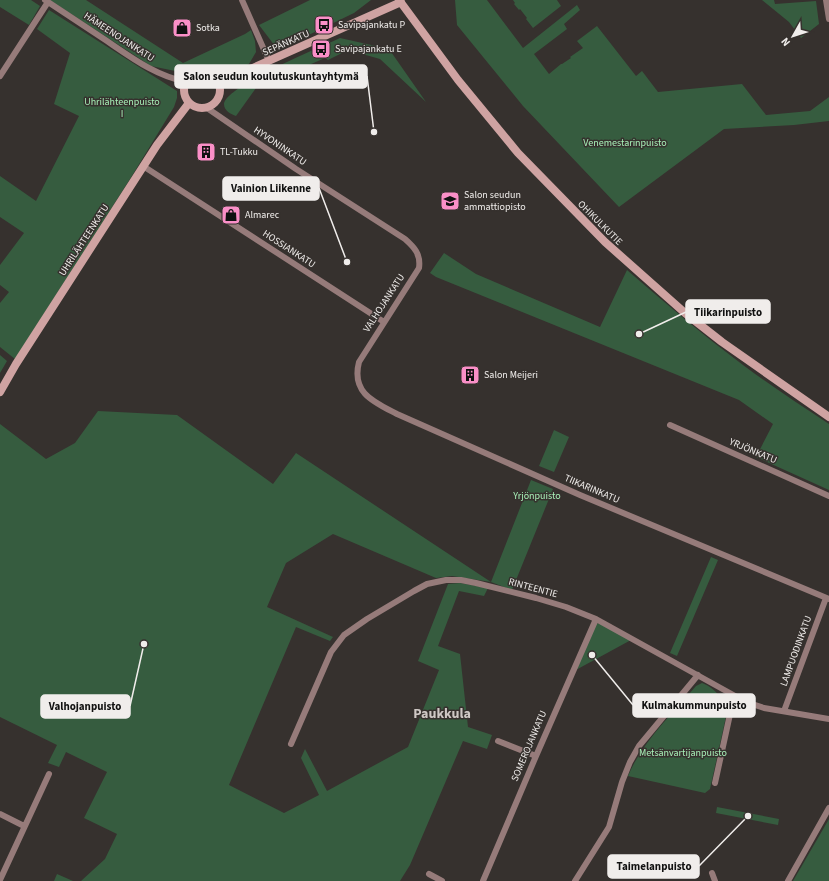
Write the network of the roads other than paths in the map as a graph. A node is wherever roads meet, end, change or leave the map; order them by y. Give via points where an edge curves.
1 (242, 0) edge
2 (826, 0) edge
3 (47, 1) edge
4 (401, 1) edge
5 (829, 19) edge
6 (269, 61) junction
7 (0, 76) edge
8 (187, 82) junction
9 (219, 83) junction
10 (189, 102) junction
11 (207, 108) junction
12 (144, 166) junction
13 (405, 238) joint
14 (384, 322) junction
15 (358, 382) joint
16 (0, 392) edge
17 (829, 416) edge
18 (670, 425) dead end
19 (829, 496) edge
20 (828, 598) edge
21 (596, 619) junction
22 (698, 675) junction
23 (734, 696) junction
24 (784, 711) junction
25 (829, 720) edge
26 (498, 741) dead end
27 (291, 744) dead end
28 (536, 756) junction
29 (49, 774) dead end
30 (715, 783) dead end
31 (829, 808) edge
32 (0, 814) edge
33 (24, 826) junction
34 (712, 873) dead end
35 (429, 874) dead end
36 (0, 880) edge
37 (442, 881) edge
38 (483, 881) edge
39 (575, 881) edge
40 (715, 881) edge
41 (788, 881) edge

1 - 6 street
2 - 5 street
3 - 7 street
3 - 8 street, HÄMEENOJANKATU via 156,72
4 - 6 street, SEPÄNKATU
4 - 17 street, OHIKULKUTIE via 458,80 518,153 605,242 685,313
6 - 9 street, SEPÄNKATU
8 - 9 street via 195,74 206,73 216,78
8 - 10 street via 185,92
9 - 11 street via 220,95 217,101
10 - 11 street via 198,108
10 - 12 street, UHRILÄHTEENKATU
11 - 13 street, HYVONINKATU via 296,169
12 - 14 street, HOSSIANKATU
12 - 16 street, UHRILÄHTEENKATU
13 - 14 street, VALHOJANKATU via 419,255 420,262
14 - 15 street, VALHOJANKATU via 359,362 356,371
15 - 20 street, TIIKARINKATU via 372,401 397,414 580,495
18 - 19 street, YRJÖNKATU
20 - 24 street, LAMPUODINKATU
21 - 22 street, RINTEENTIE
21 - 27 street, RINTEENTIE via 551,603 476,583 446,580 427,584 367,619 339,642 331,652
21 - 28 street, SOMEROJANKATU
22 - 23 street, RINTEENTIE
22 - 39 street via 639,746 622,782 609,827
23 - 24 street, RINTEENTIE via 764,708
23 - 30 street
24 - 25 street, RINTEENTIE
26 - 28 street
28 - 38 street, SOMEROJANKATU
29 - 33 street
31 - 41 street
32 - 33 street
33 - 36 street
34 - 40 street
35 - 37 street

